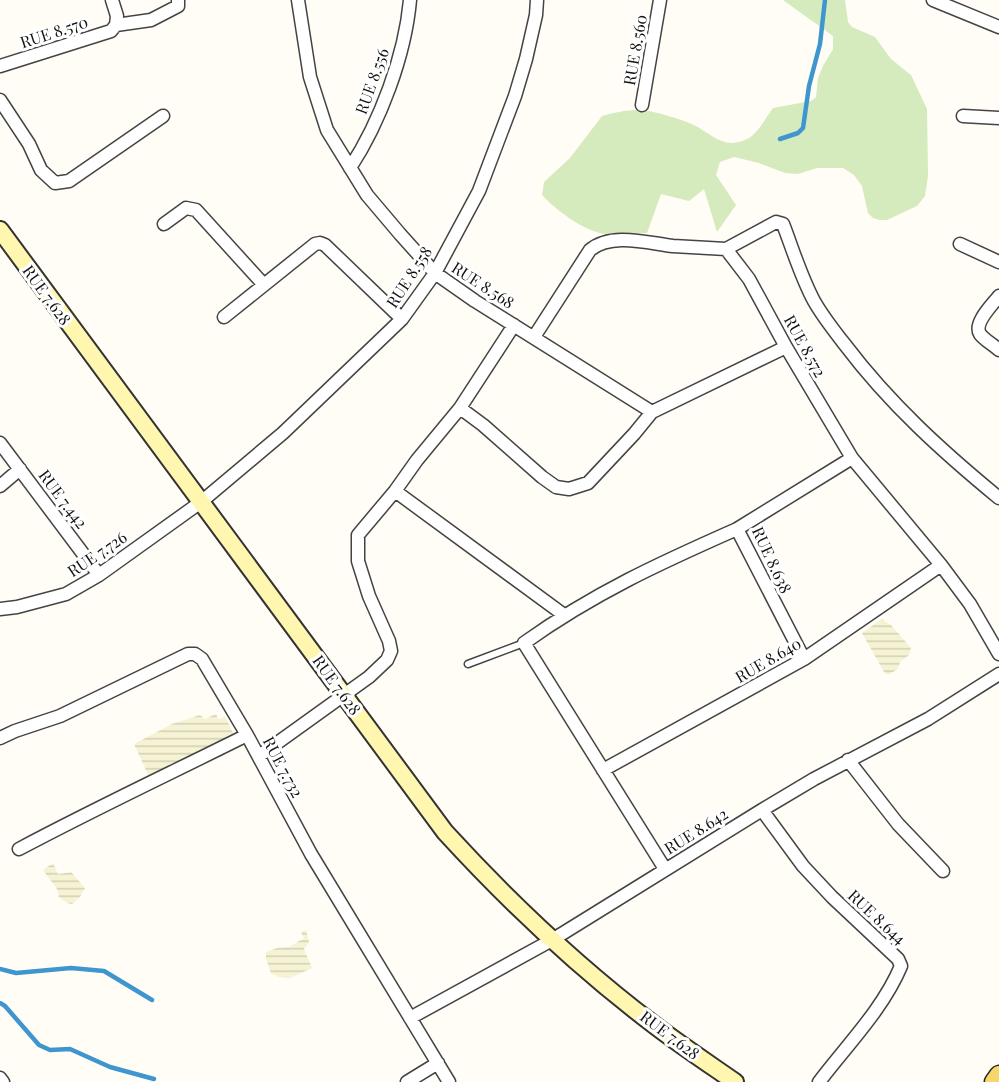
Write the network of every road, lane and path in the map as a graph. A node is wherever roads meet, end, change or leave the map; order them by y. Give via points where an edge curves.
1 (112, 0) edge
2 (178, 0) edge
3 (298, 0) edge
4 (410, 0) edge
5 (537, 0) edge
6 (660, 0) edge
7 (933, 0) edge
8 (116, 25) junction
9 (999, 27) edge
10 (0, 66) edge
11 (0, 100) edge
12 (642, 105) dead end
13 (163, 116) dead end
14 (963, 116) dead end
15 (999, 118) edge
16 (350, 168) junction
17 (164, 224) dead end
18 (0, 230) edge
19 (960, 243) dead end
20 (726, 249) junction
21 (999, 262) edge
22 (435, 273) junction
23 (264, 285) junction
24 (999, 296) edge
25 (224, 317) dead end
26 (402, 320) junction
27 (514, 325) junction
28 (534, 338) junction
29 (786, 347) junction
30 (999, 350) edge
31 (460, 408) junction
32 (652, 412) junction
33 (0, 443) edge
34 (852, 458) junction
35 (20, 469) junction
36 (0, 486) edge
37 (395, 491) junction
38 (999, 498) edge
39 (201, 502) junction
40 (737, 529) junction
41 (941, 565) junction
42 (99, 575) junction
43 (0, 609) edge
44 (564, 615) junction
45 (525, 643) junction
46 (999, 654) edge
47 (804, 660) junction
48 (468, 664) dead end
49 (999, 674) edge
50 (344, 695) junction
51 (247, 735) junction
52 (0, 738) edge
53 (259, 756) junction
54 (848, 760) junction
55 (603, 770) junction
56 (762, 810) junction
57 (19, 849) dead end
58 (665, 869) junction
59 (943, 871) dead end
60 (552, 940) junction
61 (410, 1018) junction
62 (438, 1063) junction
63 (999, 1075) edge
64 (0, 1078) edge
65 (3, 1082) edge
66 (407, 1082) edge
67 (449, 1082) edge
68 (735, 1082) edge
69 (819, 1082) edge
70 (994, 1082) edge

1 - 8 street
2 - 8 street, RUE 8.570 via 178,6 151,20
3 - 16 street, RUE 8.568 via 310,77 327,130
4 - 16 street, RUE 8.556 via 399,58 367,143
5 - 22 street, RUE 8.558 via 515,96 479,191
6 - 12 street, RUE 8.560
7 - 9 street
8 - 10 street, RUE 8.570 via 111,31
11 - 13 street via 41,170 55,183 69,182
14 - 15 street
16 - 22 street, RUE 8.568 via 367,195
17 - 23 street via 186,208 196,210
18 - 39 main road, RUE 7.628
19 - 21 street
20 - 28 street via 634,241 596,245
20 - 29 street, RUE 8.572 via 754,286
20 - 38 street via 776,222 783,224 816,304 862,367 920,431
22 - 26 street, RUE 8.558
22 - 27 street, RUE 8.568
23 - 25 street
23 - 26 street via 320,243
24 - 30 street via 979,328 980,334
26 - 39 street, RUE 8.558 via 284,434
27 - 28 street, RUE 8.568
27 - 31 street
28 - 32 street, RUE 8.568
29 - 32 street
29 - 34 street, RUE 8.572
31 - 32 street via 542,477 556,487 569,489 588,483
31 - 37 street
33 - 35 street, RUE 7.442
34 - 40 street, RUE 8.638
34 - 41 street, RUE 8.572
35 - 36 street
35 - 42 street, RUE 7.442
37 - 44 street
37 - 50 street via 358,535 358,561 391,651 369,677
39 - 42 street, RUE 7.726
39 - 50 main road, RUE 7.628
40 - 44 street via 643,571
40 - 47 street, RUE 8.638
41 - 46 street, RUE 8.572 via 970,604
41 - 47 street, RUE 8.640
42 - 43 street, RUE 7.726 via 66,594
44 - 45 street
45 - 48 lane
45 - 55 street
47 - 55 street, RUE 8.640
49 - 54 street, RUE 8.642 via 928,719
50 - 53 street
50 - 60 main road, RUE 7.628 via 445,832
51 - 52 street, RUE 7.732 via 202,659 188,654 60,716
51 - 53 street, RUE 7.732
51 - 57 street
53 - 61 street, RUE 7.732 via 311,854
54 - 56 street, RUE 8.642
54 - 59 street via 898,824
55 - 58 street
56 - 58 street, RUE 8.642
56 - 69 street, RUE 8.644 via 803,866 901,966 881,1003
58 - 60 street, RUE 8.642
60 - 61 street, RUE 8.642
60 - 68 main road, RUE 7.628 via 656,1026
61 - 62 street, RUE 7.732
62 - 66 street
62 - 67 street, RUE 7.732
63 - 70 main road
64 - 65 street

